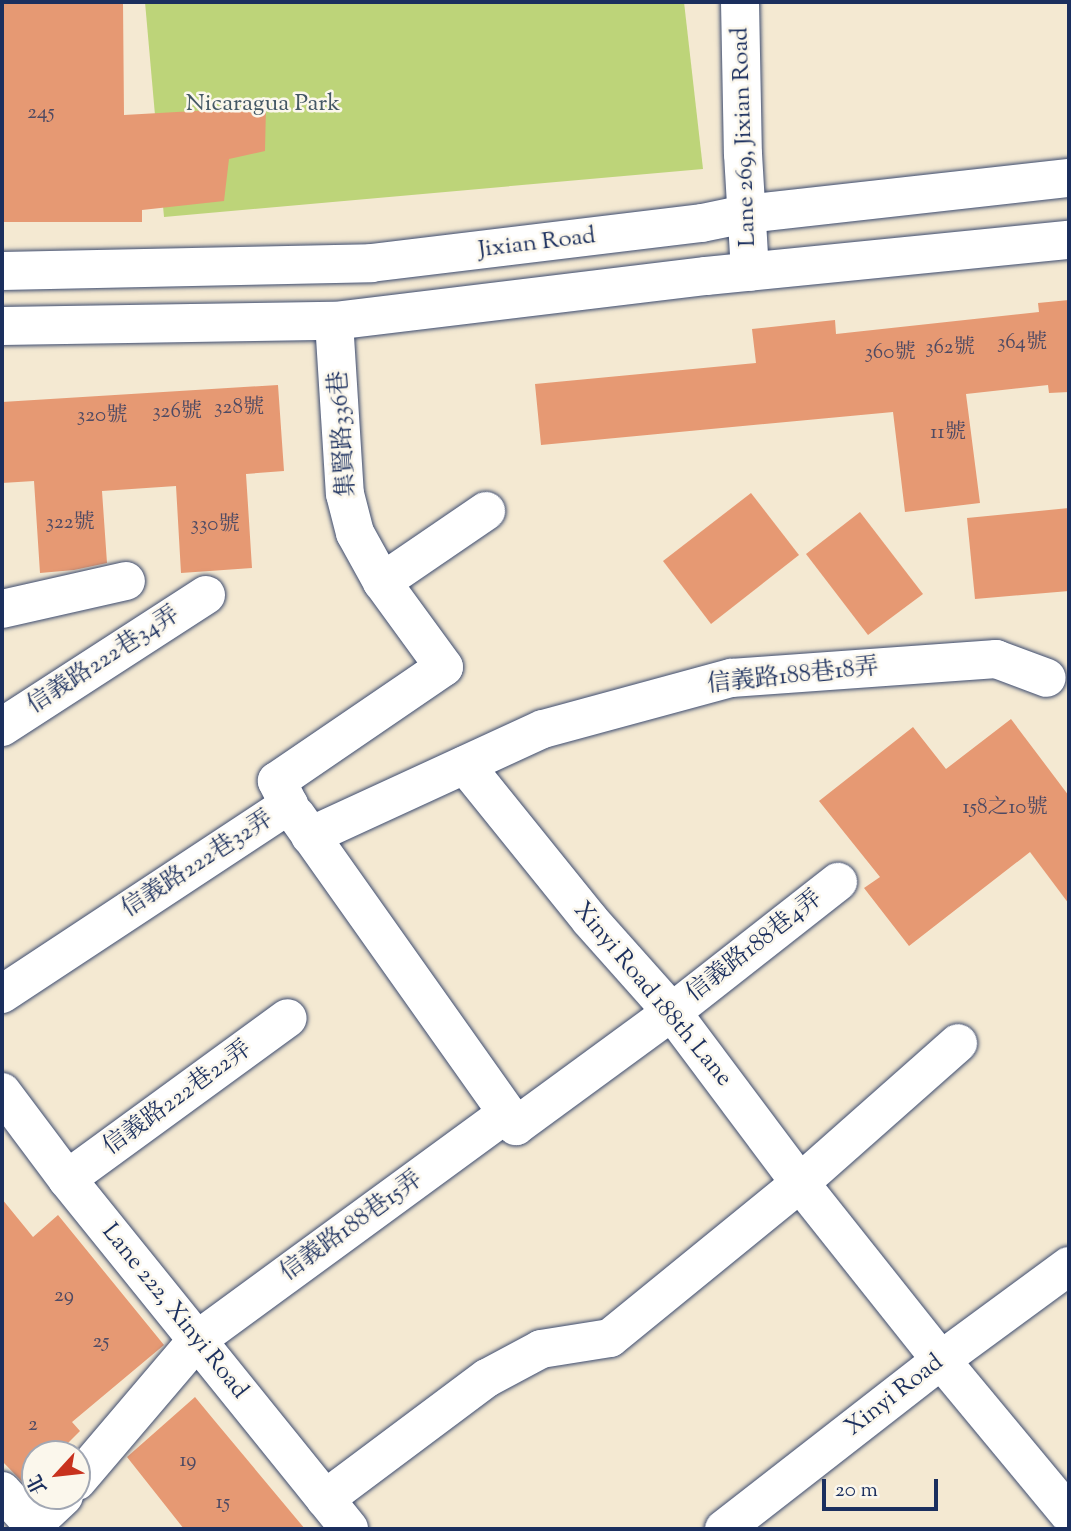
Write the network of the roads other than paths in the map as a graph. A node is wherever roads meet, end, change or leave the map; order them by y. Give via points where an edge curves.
1 (740, 2) edge
2 (1069, 178) edge
3 (746, 214) junction
4 (1069, 240) edge
5 (2, 271) edge
6 (750, 272) junction
7 (334, 321) junction
8 (2, 326) edge
9 (486, 511) dead end
10 (126, 581) dead end
11 (382, 582) junction
12 (206, 595) dead end
13 (2, 609) edge
14 (1046, 678) dead end
15 (2, 727) edge
16 (465, 765) junction
17 (300, 821) junction
18 (838, 882) dead end
19 (2, 994) edge
20 (672, 1012) junction
21 (288, 1018) dead end
22 (958, 1042) dead end
23 (2, 1092) edge
24 (507, 1113) junction
25 (67, 1179) junction
26 (800, 1183) junction
27 (1069, 1266) edge
28 (197, 1340) junction
29 (941, 1360) junction
30 (91, 1465) edge
31 (2, 1491) edge
32 (325, 1499) junction
33 (49, 1510) edge
34 (1069, 1514) edge
35 (739, 1525) edge
36 (31, 1527) edge
37 (349, 1529) edge

1 - 3 main road, Lane 269, Jixian Road
2 - 3 main road, Jixian Road
3 - 5 main road, Jixian Road via 371,263
3 - 6 main road, Lane 269, Jixian Road
4 - 6 main road
6 - 7 main road
7 - 8 main road
7 - 11 main road, 集賢路336巷 via 345,494 355,533
9 - 11 main road
10 - 13 main road
11 - 17 main road, 信義路222巷32弄 via 444,667 277,780
12 - 15 main road, 信義路222巷34弄
14 - 16 main road, 信義路188巷18弄 via 996,659 731,678 544,729
16 - 17 main road
16 - 20 main road, Xinyi Road 188th Lane via 590,920
17 - 19 main road, 信義路222巷32弄
17 - 24 main road
18 - 20 main road, 信義路188巷4弄
20 - 24 main road via 516,1126
20 - 26 main road, Xinyi Road 188th Lane
21 - 25 main road, 信義路222巷22弄
22 - 26 main road
23 - 25 main road, Lane 222, Xinyi Road
24 - 28 main road, 信義路188巷15弄
25 - 28 main road, Lane 222, Xinyi Road
26 - 29 main road, Xinyi Road 188th Lane
26 - 32 main road via 610,1338 541,1349 486,1378
27 - 29 main road, Xinyi Road
28 - 30 main road, 信義路188巷15弄
28 - 32 main road, Lane 222, Xinyi Road
29 - 34 main road, Xinyi Road 188th Lane
29 - 35 main road, Xinyi Road
31 - 36 main road
32 - 37 main road, Lane 222, Xinyi Road
33 - 36 main road

